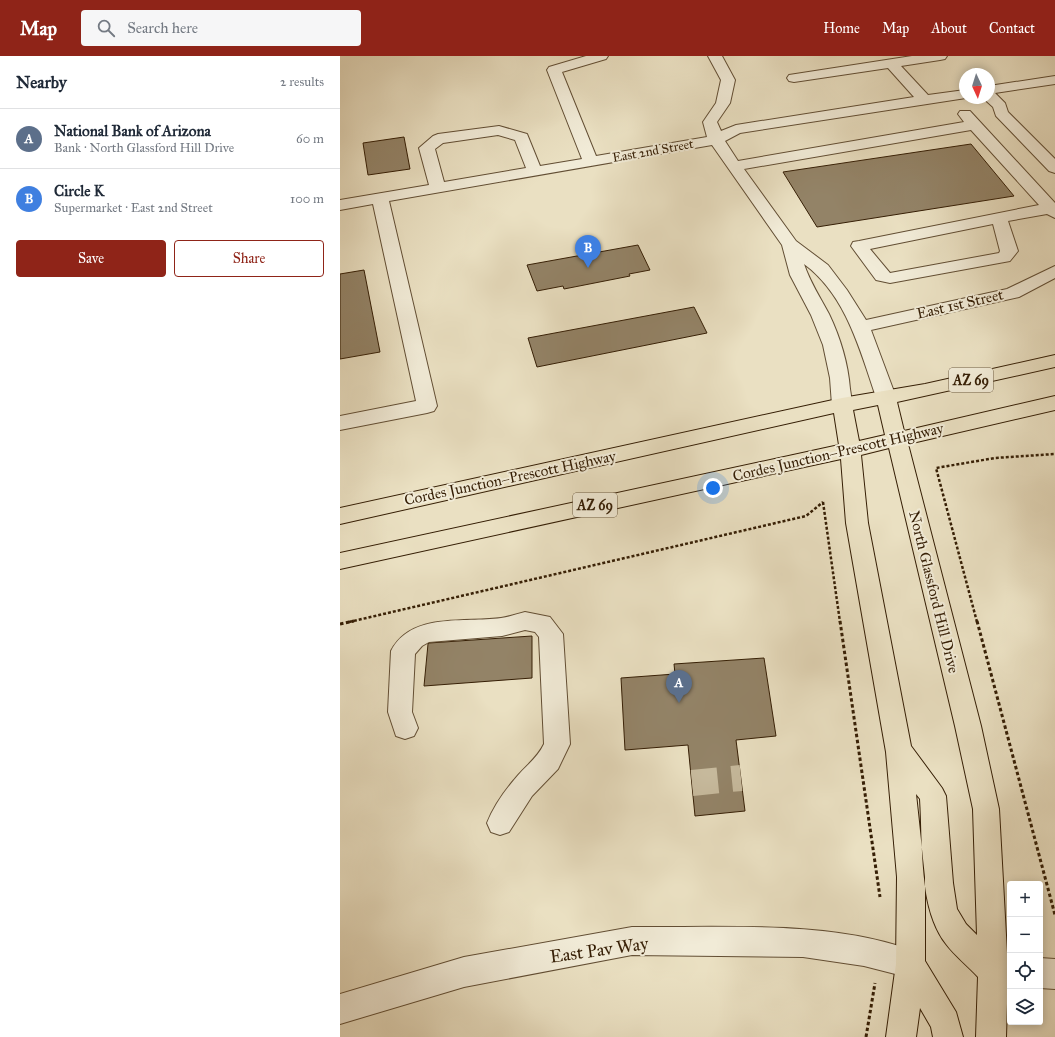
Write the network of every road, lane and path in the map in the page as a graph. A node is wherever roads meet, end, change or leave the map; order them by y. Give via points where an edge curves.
1 (601, 56) edge
2 (715, 56) edge
3 (940, 56) edge
4 (890, 63) junction
5 (794, 78) dead end
6 (1055, 80) edge
7 (995, 89) edge
8 (959, 95) edge
9 (949, 97) junction
10 (925, 101) junction
11 (995, 101) edge
12 (975, 125) junction
13 (716, 140) junction
14 (591, 162) junction
15 (735, 166) junction
16 (1055, 168) edge
17 (535, 172) junction
18 (438, 188) junction
19 (380, 199) junction
20 (340, 205) edge
21 (1053, 211) edge
22 (999, 218) junction
23 (790, 245) junction
24 (1055, 271) edge
25 (861, 327) junction
26 (1055, 361) edge
27 (886, 396) junction
28 (1055, 403) edge
29 (842, 405) junction
30 (340, 423) edge
31 (895, 440) junction
32 (850, 450) junction
33 (1055, 454) edge
34 (342, 515) edge
35 (340, 561) edge
36 (340, 624) edge
37 (406, 728) dead end
38 (899, 752) junction
39 (500, 823) dead end
40 (881, 898) dead end
41 (1055, 915) edge
42 (911, 964) junction
43 (1001, 971) edge
44 (1043, 973) edge
45 (1055, 974) edge
46 (876, 977) dead end
47 (340, 1009) edge
48 (866, 1037) edge
49 (901, 1037) edge
50 (948, 1037) edge
51 (991, 1037) edge

1 - 14 street via 554,70
2 - 13 street, North Glassford Hill Drive via 728,80 723,103 710,122
3 - 4 street
4 - 5 street
4 - 10 street
6 - 7 street
8 - 9 street, East 2nd Street
9 - 10 street, East 2nd Street
9 - 12 street
10 - 13 street, East 2nd Street via 736,129
11 - 16 street via 1000,106 1001,113
12 - 15 street
12 - 21 street
13 - 14 street, East 2nd Street
13 - 15 street, North Glassford Hill Drive
14 - 17 street, East 2nd Street
15 - 23 street, North Glassford Hill Drive
17 - 18 street, East 2nd Street
17 - 18 street via 522,136 499,130 438,139 427,148
18 - 19 street, East 2nd Street
19 - 20 street, East 2nd Street
19 - 30 street via 427,406
21 - 22 street
22 - 22 street via 1009,251 1004,257 890,278 882,276 859,246
23 - 25 street, North Glassford Hill Drive via 822,269
23 - 29 street, North Glassford Hill Drive via 799,275 832,344 840,378
24 - 25 street, East 1st Street via 1013,293
25 - 27 street, North Glassford Hill Drive
26 - 27 main road, Cordes Junction–Prescott Highway / AZ 69
27 - 29 main road, Cordes Junction–Prescott Highway / AZ 69
27 - 31 main road, North Glassford Hill Drive
28 - 31 main road, Cordes Junction–Prescott Highway / AZ 69
29 - 32 main road, North Glassford Hill Drive
29 - 34 main road, Cordes Junction–Prescott Highway / AZ 69
31 - 32 main road, Cordes Junction–Prescott Highway / AZ 69
31 - 43 main road, North Glassford Hill Drive via 968,726 986,809
32 - 35 main road, Cordes Junction–Prescott Highway / AZ 69
32 - 38 main road, North Glassford Hill Drive via 857,524
33 - 41 path via 1012,455 936,468
36 - 40 path via 806,516 823,502
37 - 39 street via 400,712 403,651 414,639 426,633 502,628 525,621 542,624 552,634 558,744 549,761 523,788
38 - 42 main road, North Glassford Hill Drive via 911,877
38 - 43 main road via 932,796 944,912 956,934
42 - 47 street, East Pav Way via 864,952 802,943 632,941 464,972
42 - 49 main road, North Glassford Hill Drive
42 - 50 main road via 945,1023
43 - 51 main road, North Glassford Hill Drive
44 - 45 street
46 - 48 path

